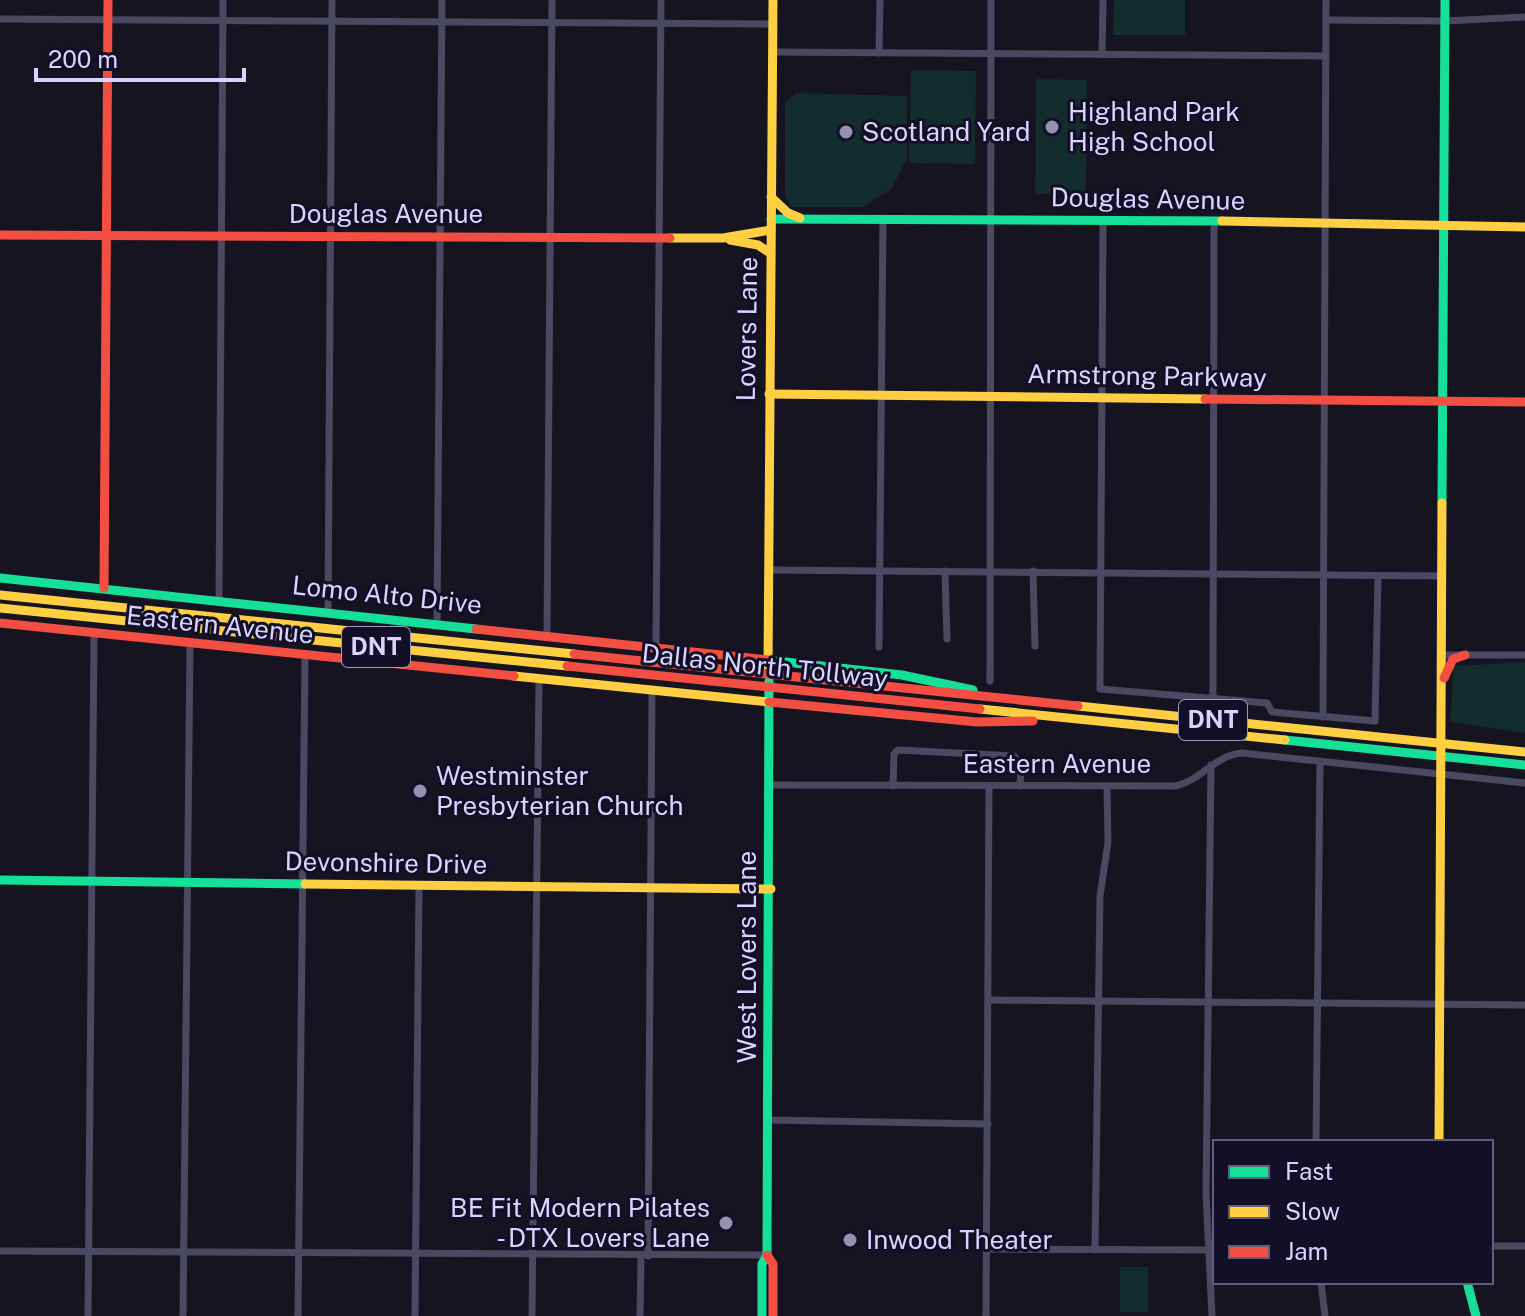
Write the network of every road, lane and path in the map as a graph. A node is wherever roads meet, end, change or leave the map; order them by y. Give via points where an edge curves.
1 (108, 0) edge
2 (223, 0) edge
3 (332, 0) edge
4 (442, 0) edge
5 (552, 0) edge
6 (661, 0) edge
7 (773, 0) edge
8 (880, 0) edge
9 (991, 0) edge
10 (1103, 0) edge
11 (1326, 0) edge
12 (1445, 0) edge
13 (1525, 17) edge
14 (0, 19) edge
15 (108, 20) junction
16 (1326, 20) junction
17 (223, 21) junction
18 (1445, 21) junction
19 (332, 22) junction
20 (442, 22) junction
21 (552, 23) junction
22 (661, 24) junction
23 (773, 24) junction
24 (773, 52) junction
25 (879, 53) junction
26 (991, 54) junction
27 (1102, 54) junction
28 (1326, 56) junction
29 (771, 197) junction
30 (883, 218) junction
31 (803, 219) junction
32 (992, 219) junction
33 (1103, 221) junction
34 (1214, 223) junction
35 (1325, 224) junction
36 (771, 225) junction
37 (1445, 227) junction
38 (1525, 227) edge
39 (0, 235) edge
40 (106, 235) junction
41 (222, 236) junction
42 (331, 237) junction
43 (440, 237) junction
44 (549, 237) junction
45 (660, 238) junction
46 (723, 238) junction
47 (770, 253) junction
48 (769, 394) junction
49 (880, 395) junction
50 (990, 396) junction
51 (1103, 397) junction
52 (1213, 398) junction
53 (1323, 400) junction
54 (1443, 402) junction
55 (1525, 402) edge
56 (769, 570) junction
57 (880, 571) junction
58 (945, 571) junction
59 (990, 571) junction
60 (1033, 571) junction
61 (1101, 572) junction
62 (1211, 573) junction
63 (1324, 574) junction
64 (1378, 576) junction
65 (1443, 576) junction
66 (0, 578) edge
67 (104, 588) junction
68 (0, 595) edge
69 (219, 600) junction
70 (0, 608) edge
71 (328, 611) junction
72 (437, 622) junction
73 (0, 623) edge
74 (94, 634) junction
75 (547, 635) junction
76 (947, 639) dead end
77 (190, 645) junction
78 (656, 646) junction
79 (1035, 646) dead end
80 (879, 647) dead end
81 (1442, 655) junction
82 (1465, 655) junction
83 (1525, 655) edge
84 (305, 656) junction
85 (768, 660) junction
86 (539, 680) junction
87 (990, 681) dead end
88 (1442, 685) junction
89 (652, 692) junction
90 (1213, 697) junction
91 (995, 698) junction
92 (769, 702) junction
93 (1323, 717) junction
94 (1056, 718) junction
95 (1525, 752) edge
96 (1320, 761) junction
97 (1211, 765) junction
98 (1525, 765) edge
99 (1440, 770) junction
100 (1525, 783) edge
101 (770, 785) junction
102 (893, 786) junction
103 (989, 786) junction
104 (1020, 786) junction
105 (1107, 787) junction
106 (0, 880) edge
107 (92, 881) junction
108 (189, 883) junction
109 (301, 883) junction
110 (419, 885) junction
111 (537, 887) junction
112 (652, 888) junction
113 (771, 889) junction
114 (989, 1000) junction
115 (1098, 1001) junction
116 (1208, 1003) junction
117 (1318, 1003) junction
118 (1439, 1004) junction
119 (1525, 1005) edge
120 (768, 1120) junction
121 (988, 1124) junction
122 (1316, 1140) edge
123 (1439, 1140) edge
124 (1493, 1246) edge
125 (1525, 1246) edge
126 (987, 1249) junction
127 (1095, 1250) junction
128 (1211, 1250) edge
129 (0, 1251) edge
130 (88, 1251) junction
131 (184, 1251) junction
132 (298, 1253) junction
133 (416, 1254) junction
134 (533, 1255) junction
135 (767, 1255) junction
136 (644, 1256) junction
137 (1321, 1284) edge
138 (1468, 1284) edge
139 (88, 1316) edge
140 (183, 1316) edge
141 (298, 1316) edge
142 (415, 1316) edge
143 (532, 1316) edge
144 (640, 1316) edge
145 (762, 1316) edge
146 (773, 1316) edge
147 (986, 1316) edge
148 (1212, 1316) edge
149 (1325, 1316) edge
150 (1476, 1316) edge

1 - 15 main road
2 - 17 street
3 - 19 street
4 - 20 street
5 - 21 street
6 - 22 street
7 - 23 main road, Lovers Lane
8 - 25 street
9 - 26 street
10 - 27 street
11 - 16 street
12 - 18 main road
13 - 18 street
14 - 15 street
15 - 17 street
15 - 40 main road
16 - 18 street
16 - 28 street
17 - 19 street
17 - 41 street
18 - 37 main road
19 - 20 street
19 - 42 street
20 - 21 street
20 - 43 street
21 - 22 street
21 - 44 street
22 - 23 street
22 - 45 street
23 - 24 main road, Lovers Lane
24 - 25 street
24 - 29 main road, Lovers Lane
25 - 26 street
26 - 27 street
26 - 32 street
27 - 28 street
28 - 35 street
29 - 31 main road
29 - 36 main road, Lovers Lane
30 - 31 main road, Douglas Avenue
30 - 32 main road, Douglas Avenue
30 - 49 street
31 - 36 main road, Douglas Avenue
32 - 33 main road, Douglas Avenue
32 - 50 street
33 - 34 main road, Douglas Avenue
33 - 51 street
34 - 35 main road, Douglas Avenue
34 - 52 street
35 - 37 main road, Douglas Avenue
35 - 53 street
36 - 46 main road, Douglas Avenue
36 - 47 main road, Lovers Lane
37 - 38 main road, Douglas Avenue
37 - 54 main road
39 - 40 main road, Douglas Avenue
40 - 41 main road, Douglas Avenue
40 - 67 main road
41 - 42 main road, Douglas Avenue
41 - 69 street
42 - 43 main road, Douglas Avenue
42 - 71 street
43 - 44 main road, Douglas Avenue
43 - 72 street
44 - 45 main road, Douglas Avenue
44 - 75 street
45 - 46 main road, Douglas Avenue
45 - 78 street
46 - 47 main road
47 - 48 main road, Lovers Lane
48 - 49 main road, Armstrong Parkway
48 - 56 main road, Lovers Lane
49 - 50 main road, Armstrong Parkway
49 - 57 street
50 - 51 main road, Armstrong Parkway
50 - 59 street
51 - 52 main road, Armstrong Parkway
51 - 61 street
52 - 53 main road, Armstrong Parkway
52 - 62 street
53 - 54 main road, Armstrong Parkway
53 - 63 street
54 - 55 main road, Armstrong Parkway
54 - 65 main road
56 - 57 street
56 - 85 main road, Lovers Lane
57 - 58 street
57 - 80 street
58 - 59 street
58 - 76 street
59 - 60 street
59 - 87 street
60 - 61 street
60 - 79 street
61 - 62 street
61 - 90 street via 1100,689
62 - 63 street
62 - 90 street
63 - 64 street
63 - 93 street
64 - 65 street
64 - 93 street via 1377,718 1371,722
65 - 81 main road
66 - 67 main road, Lomo Alto Drive
67 - 69 main road, Lomo Alto Drive
68 - 91 main road, Dallas North Tollway / DNT
69 - 71 main road, Lomo Alto Drive
70 - 94 main road, Dallas North Tollway / DNT
71 - 72 main road, Lomo Alto Drive
72 - 75 main road, Lomo Alto Drive
73 - 74 main road, Eastern Avenue
74 - 77 main road, Eastern Avenue
74 - 107 street
75 - 78 main road, Lomo Alto Drive
77 - 84 main road, Eastern Avenue
77 - 108 street
78 - 85 main road, Lomo Alto Drive
81 - 82 street
81 - 88 main road
82 - 83 street
82 - 88 main road via 1449,664
84 - 86 main road, Eastern Avenue
84 - 109 street
85 - 91 main road, Lomo Alto Drive via 902,675
85 - 92 main road, West Lovers Lane
86 - 89 main road, Eastern Avenue
86 - 111 street
88 - 99 main road
89 - 92 main road, Eastern Avenue
89 - 112 street
90 - 93 street via 1267,703 1272,712
91 - 95 main road, Dallas North Tollway / DNT
92 - 94 main road, Eastern Avenue via 977,722
92 - 101 main road, West Lovers Lane
94 - 98 main road, Dallas North Tollway / DNT
96 - 97 street, Eastern Avenue via 1242,753
96 - 99 street, Eastern Avenue
96 - 117 street
97 - 105 street, Eastern Avenue via 1182,784
97 - 116 street
99 - 100 street, Eastern Avenue
99 - 118 main road
101 - 102 street, Eastern Avenue
101 - 113 main road, West Lovers Lane
102 - 103 street, Eastern Avenue
102 - 104 street via 898,750 1014,756 1021,765
103 - 104 street, Eastern Avenue
103 - 114 street
104 - 105 street, Eastern Avenue
105 - 115 street
106 - 107 main road, Devonshire Drive
107 - 108 main road, Devonshire Drive
107 - 130 street
108 - 109 main road, Devonshire Drive
108 - 131 street
109 - 110 main road, Devonshire Drive
109 - 132 street
110 - 111 main road, Devonshire Drive
110 - 133 street
111 - 112 main road, Devonshire Drive
111 - 134 street
112 - 113 main road, Devonshire Drive
112 - 136 street
113 - 120 main road, West Lovers Lane
114 - 115 street
114 - 121 street
115 - 116 street
115 - 127 street
116 - 117 street
116 - 128 street
117 - 118 street
117 - 122 street
118 - 119 street
118 - 123 main road
120 - 121 street
120 - 135 main road, West Lovers Lane
121 - 126 street
124 - 125 street
126 - 127 street
126 - 147 street
127 - 128 street
128 - 148 street
129 - 130 street
130 - 131 street
130 - 139 street
131 - 132 street
131 - 140 street
132 - 133 street
132 - 141 street
133 - 134 street
133 - 142 street
134 - 136 street
134 - 143 street
135 - 136 street
135 - 145 main road, West Lovers Lane via 762,1264
135 - 146 main road, West Lovers Lane via 773,1264
136 - 144 street
137 - 149 street
138 - 150 main road

